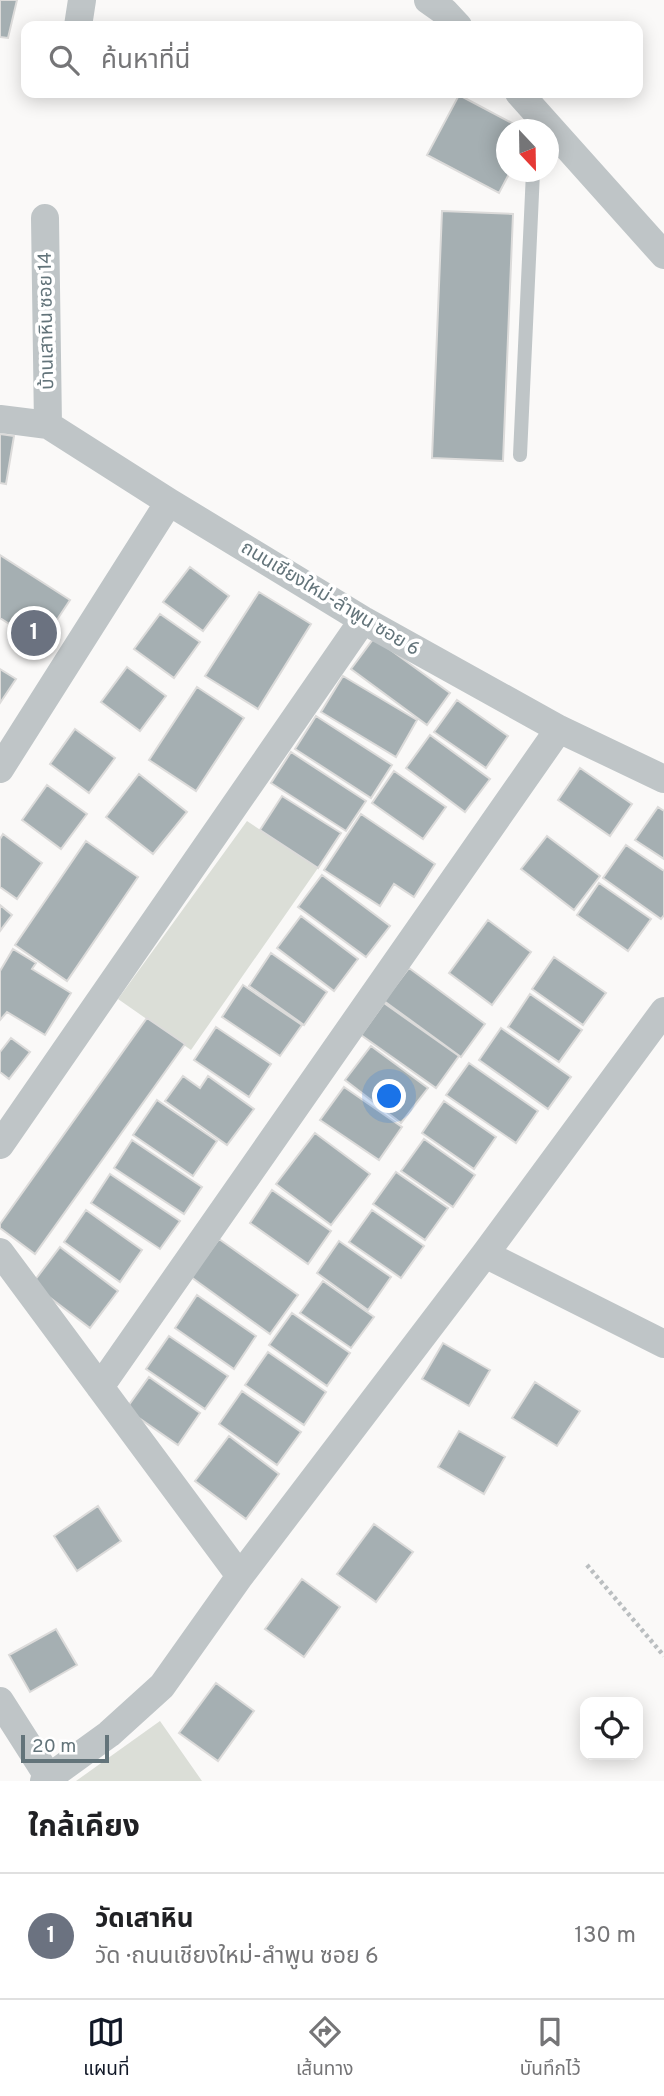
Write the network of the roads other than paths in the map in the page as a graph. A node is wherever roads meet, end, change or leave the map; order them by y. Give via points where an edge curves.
1 (82, 0) edge
2 (429, 0) edge
3 (79, 21) edge
4 (453, 21) edge
5 (530, 111) edge
6 (533, 182) edge
7 (45, 218) dead end
8 (664, 255) edge
9 (0, 419) edge
10 (48, 425) junction
11 (520, 455) dead end
12 (169, 502) junction
13 (363, 621) junction
14 (559, 729) junction
15 (0, 769) edge
16 (664, 779) edge
17 (664, 1011) edge
18 (0, 1145) edge
19 (0, 1252) edge
20 (485, 1254) junction
21 (664, 1344) edge
22 (100, 1387) junction
23 (240, 1576) junction
24 (0, 1701) edge
25 (48, 1780) edge

1 - 3 street
2 - 4 street
5 - 8 street
6 - 11 lane
7 - 10 street, บ้านเสาหิน ซอย 14
9 - 10 street, ถนนเชียงใหม่-ลำพูน ซอย 6
10 - 12 street, ถนนเชียงใหม่-ลำพูน ซอย 6
12 - 13 street, ถนนเชียงใหม่-ลำพูน ซอย 6
12 - 15 street
13 - 14 street, ถนนเชียงใหม่-ลำพูน ซอย 6
13 - 18 street
14 - 16 street, ถนนเชียงใหม่-ลำพูน ซอย 6
14 - 22 street
17 - 20 street
19 - 22 street
20 - 21 street
20 - 23 street
22 - 23 street
23 - 25 street via 162,1686
24 - 25 street

